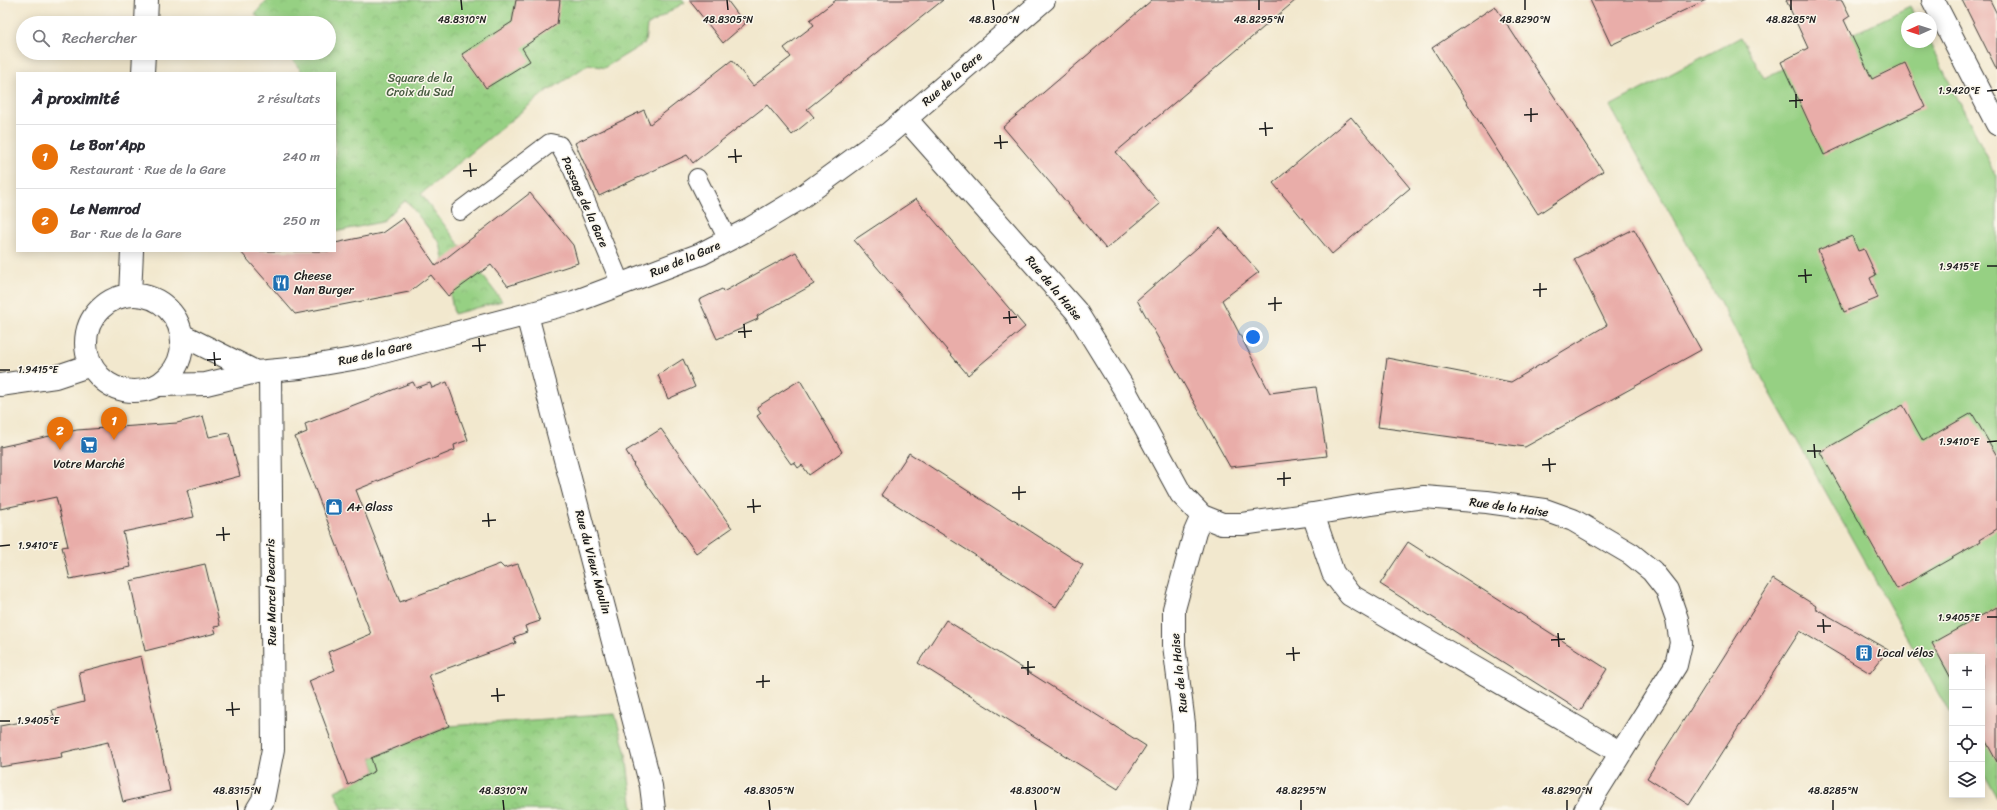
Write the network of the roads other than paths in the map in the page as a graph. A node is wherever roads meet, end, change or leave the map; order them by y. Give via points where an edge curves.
1 (147, 0) edge
2 (1933, 0) edge
3 (1034, 3) edge
4 (146, 16) edge
5 (144, 60) edge
6 (143, 72) edge
7 (906, 119) junction
8 (1997, 124) edge
9 (697, 178) dead end
10 (460, 211) dead end
11 (728, 240) junction
12 (132, 252) edge
13 (621, 285) junction
14 (130, 295) junction
15 (527, 315) junction
16 (182, 335) junction
17 (91, 365) junction
18 (263, 371) junction
19 (159, 384) junction
20 (0, 385) edge
21 (1313, 514) junction
22 (1202, 516) junction
23 (1621, 753) junction
24 (257, 810) edge
25 (654, 810) edge
26 (1179, 810) edge
27 (1585, 810) edge

1 - 4 street
2 - 8 street
3 - 7 street, Rue de la Gare
5 - 6 street
7 - 11 street, Rue de la Gare via 799,199
7 - 22 street, Rue de la Haise via 1076,311 1123,387 1181,494
9 - 11 lane
10 - 13 lane, Passage de la Gare via 550,142 559,145 572,168
11 - 13 street, Rue de la Gare via 701,254
12 - 14 street
13 - 15 street, Rue de la Gare
14 - 16 street, Rue de la Gare via 144,296 168,309 177,321
14 - 17 street, Rue de la Gare via 114,299 102,308 90,323 87,350
15 - 18 street, Rue de la Gare via 364,357 300,368
15 - 25 street, Rue du Vieux Moulin via 651,786
16 - 18 street
16 - 19 street, Rue de la Gare via 178,363 170,375
17 - 19 street, Rue de la Gare via 101,378 114,387 129,391 145,390
17 - 20 street via 55,377
18 - 19 street, Rue de la Gare via 206,384
18 - 24 street, Rue Marcel Decarris via 273,749 263,800
21 - 22 street, Rue de la Haise via 1242,524 1222,524
21 - 23 street via 1333,573 1350,595
21 - 23 street, Rue de la Haise via 1424,497 1487,502 1545,510 1566,517 1634,556 1652,571 1668,590 1678,619 1681,643 1676,665
22 - 26 street, Rue de la Haise via 1195,532 1174,609 1174,645 1184,724 1186,776
23 - 27 street, Rue de la Haise

